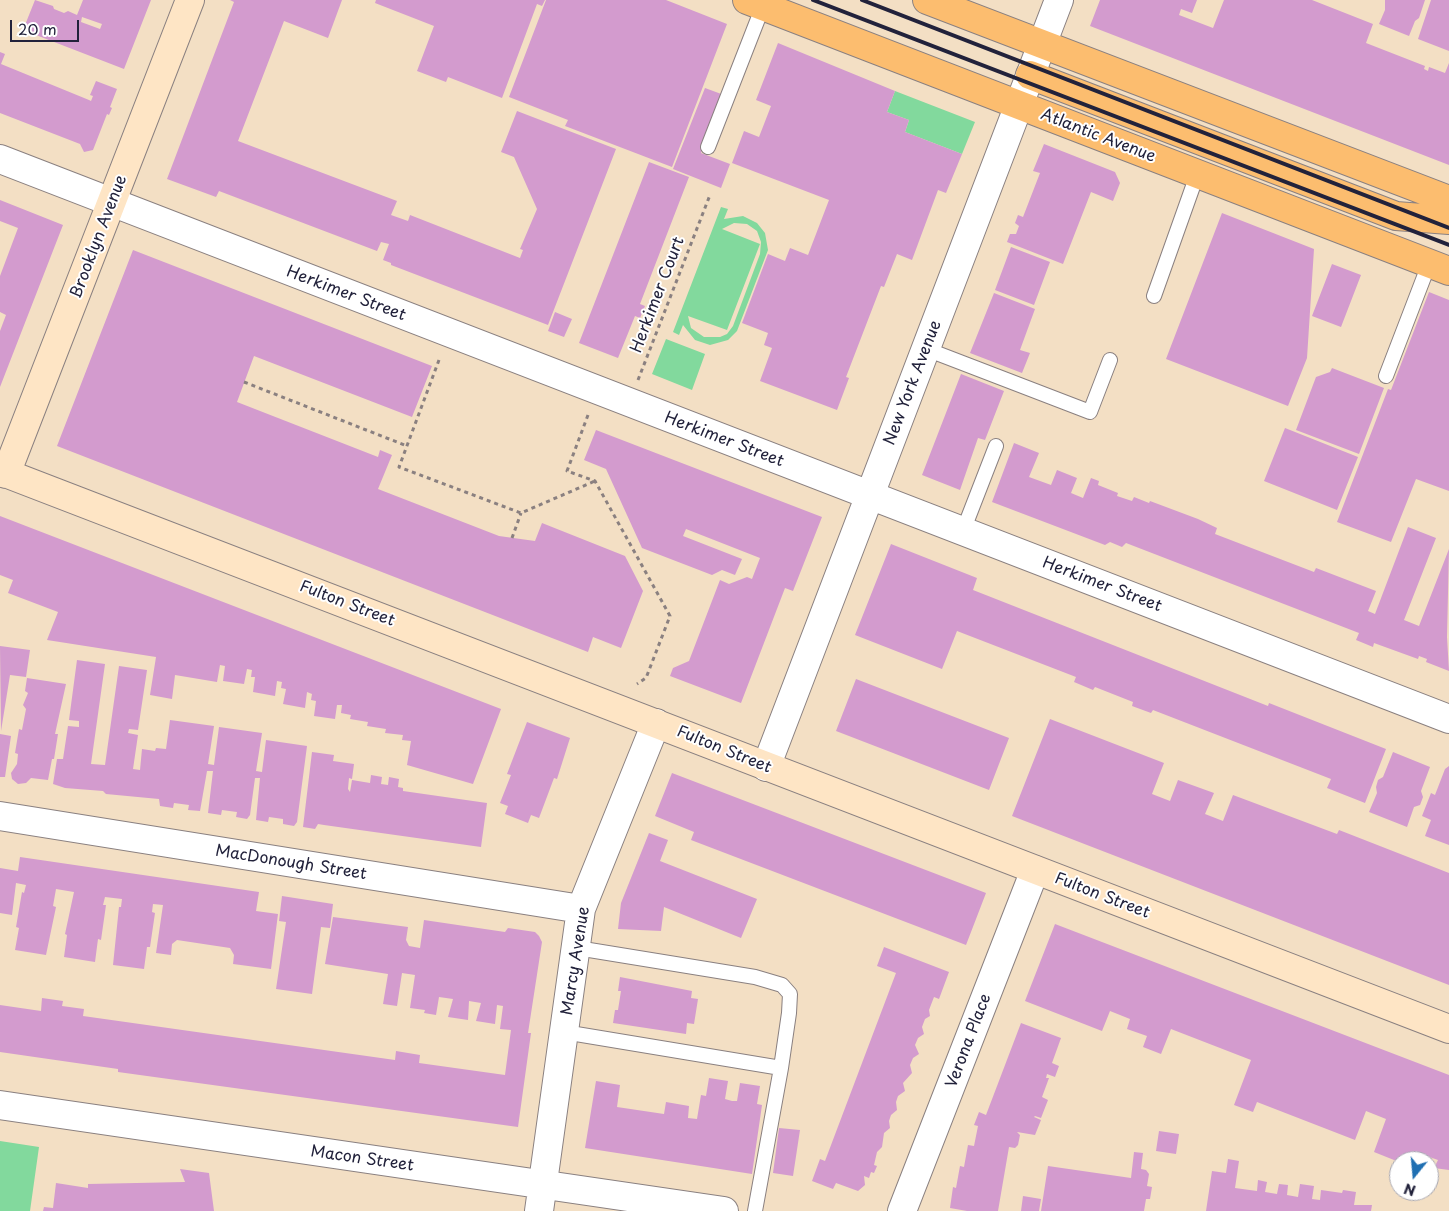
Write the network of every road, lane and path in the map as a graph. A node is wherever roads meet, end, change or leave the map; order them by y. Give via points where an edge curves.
1 (190, 0) edge
2 (927, 0) edge
3 (1059, 0) edge
4 (755, 3) edge
5 (1042, 45) junction
6 (1030, 75) junction
7 (1018, 106) junction
8 (708, 147) dead end
9 (0, 159) edge
10 (1197, 175) junction
11 (710, 195) dead end
12 (1449, 200) edge
13 (112, 203) junction
14 (1449, 220) edge
15 (1439, 267) edge
16 (1154, 296) dead end
17 (926, 349) junction
18 (440, 360) dead end
19 (1110, 360) dead end
20 (1386, 376) dead end
21 (244, 382) dead end
22 (629, 404) junction
23 (588, 415) dead end
24 (407, 446) junction
25 (996, 446) dead end
26 (3, 472) edge
27 (595, 481) junction
28 (870, 495) junction
29 (521, 513) junction
30 (963, 531) junction
31 (512, 538) dead end
32 (637, 684) dead end
33 (1449, 719) edge
34 (656, 723) junction
35 (766, 767) junction
36 (0, 816) edge
37 (1035, 870) junction
38 (582, 909) junction
39 (577, 948) junction
40 (1449, 1029) edge
41 (564, 1032) junction
42 (781, 1068) junction
43 (0, 1104) edge
44 (541, 1198) edge
45 (724, 1211) edge
46 (755, 1211) edge
47 (902, 1211) edge

1 - 13 main road, Brooklyn Avenue
2 - 5 main road
3 - 5 street, New York Avenue
4 - 7 main road, Atlantic Avenue
4 - 8 lane
5 - 6 street, New York Avenue
5 - 12 main road
6 - 7 street, New York Avenue
6 - 14 main road via 1396,216
7 - 10 main road, Atlantic Avenue
7 - 17 street, New York Avenue
9 - 13 street, Herkimer Street
10 - 15 main road, Atlantic Avenue
10 - 16 lane
11 - 22 path, Herkimer Court
13 - 22 street, Herkimer Street
13 - 26 main road, Brooklyn Avenue
15 - 20 lane
17 - 19 lane via 1090,412
17 - 28 street, New York Avenue
18 - 24 path
21 - 24 path
22 - 28 street, Herkimer Street
23 - 27 path via 567,471
24 - 29 path via 399,467
25 - 30 lane
26 - 34 main road, Fulton Street
27 - 29 path
27 - 32 path via 670,616 646,678
28 - 30 street, Herkimer Street
28 - 35 street, New York Avenue
29 - 31 path
30 - 33 street, Herkimer Street
34 - 35 main road, Fulton Street
34 - 38 street, Marcy Avenue
35 - 37 main road, Fulton Street
36 - 38 street, MacDonough Street
37 - 40 main road, Fulton Street
37 - 47 street, Verona Place
38 - 39 street, Marcy Avenue
39 - 41 street, Marcy Avenue
39 - 42 lane via 755,977 782,985 790,994
41 - 42 lane
41 - 44 street, Marcy Avenue
42 - 46 lane
43 - 44 street, Macon Street
44 - 45 street, Macon Street

